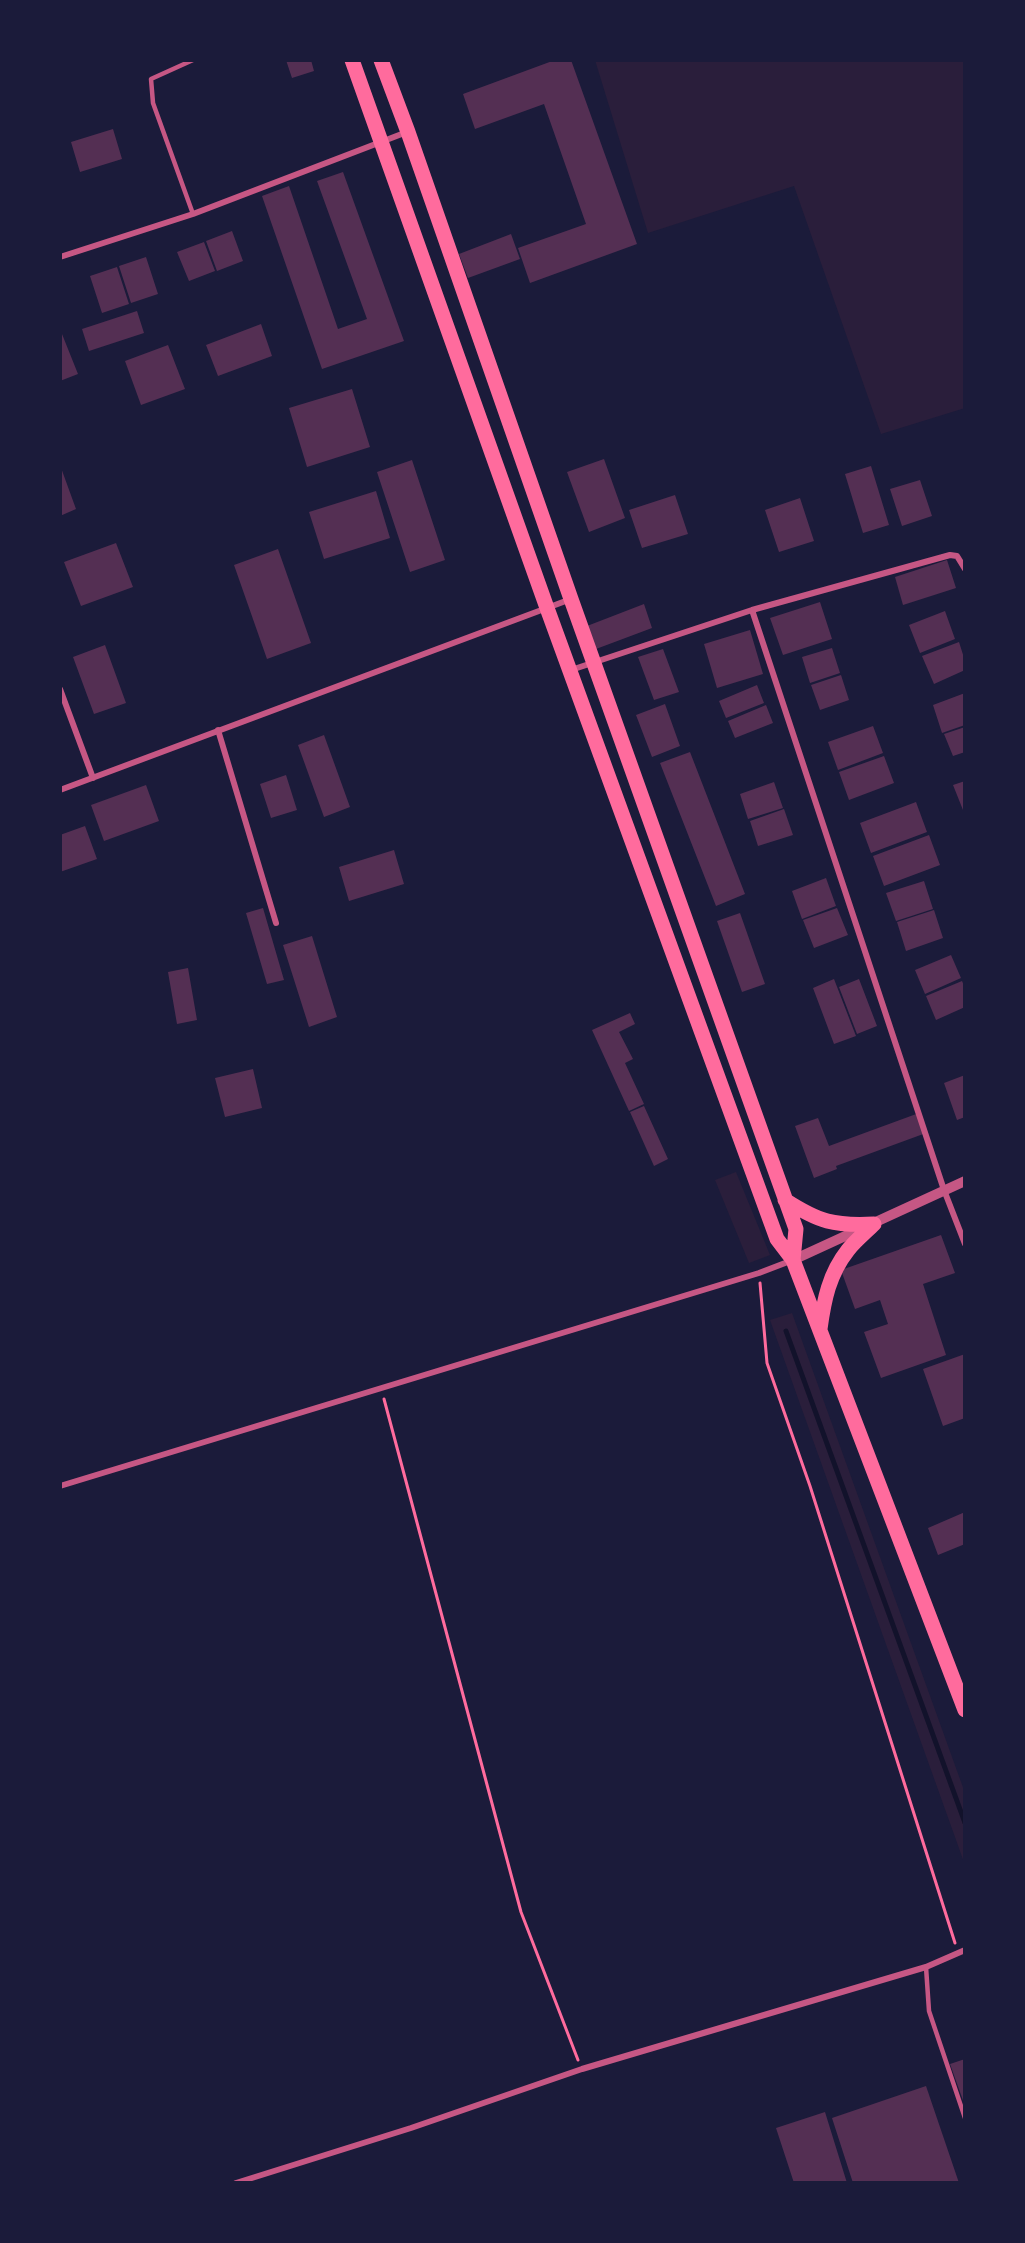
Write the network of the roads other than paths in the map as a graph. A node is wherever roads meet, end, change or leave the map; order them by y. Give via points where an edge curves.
1 (193, 60) edge
2 (352, 60) edge
3 (381, 60) edge
4 (408, 132) junction
5 (382, 141) junction
6 (193, 214) junction
7 (60, 257) edge
8 (965, 569) edge
9 (571, 599) junction
10 (547, 608) junction
11 (752, 610) junction
12 (594, 662) junction
13 (571, 670) junction
14 (60, 689) edge
15 (218, 730) junction
16 (93, 778) junction
17 (60, 790) edge
18 (276, 923) dead end
19 (965, 1181) edge
20 (944, 1190) junction
21 (785, 1200) junction
22 (874, 1224) junction
23 (965, 1244) edge
24 (793, 1260) junction
25 (820, 1332) junction
26 (60, 1486) edge
27 (965, 1710) edge
28 (961, 1951) edge
29 (926, 1967) junction
30 (965, 2118) edge
31 (236, 2183) edge

1 - 6 lane via 152,79 153,103
2 - 5 main road
3 - 4 main road
4 - 5 street
4 - 9 main road
5 - 6 street
5 - 10 main road
6 - 7 street
8 - 11 street via 957,556 950,555
9 - 10 street
9 - 12 main road
10 - 13 main road
10 - 15 street
11 - 12 street
11 - 20 street
12 - 13 street
12 - 21 main road
13 - 24 main road via 777,1239
14 - 16 street
15 - 16 street
15 - 18 street
16 - 17 street
19 - 20 street
20 - 22 street
20 - 23 street
21 - 22 main road via 825,1221
21 - 24 main road via 796,1229
22 - 24 street
22 - 25 main road via 848,1250 829,1282
24 - 25 main road
24 - 26 street
25 - 27 main road
28 - 29 street
29 - 30 lane via 929,2011
29 - 31 street via 582,2069

